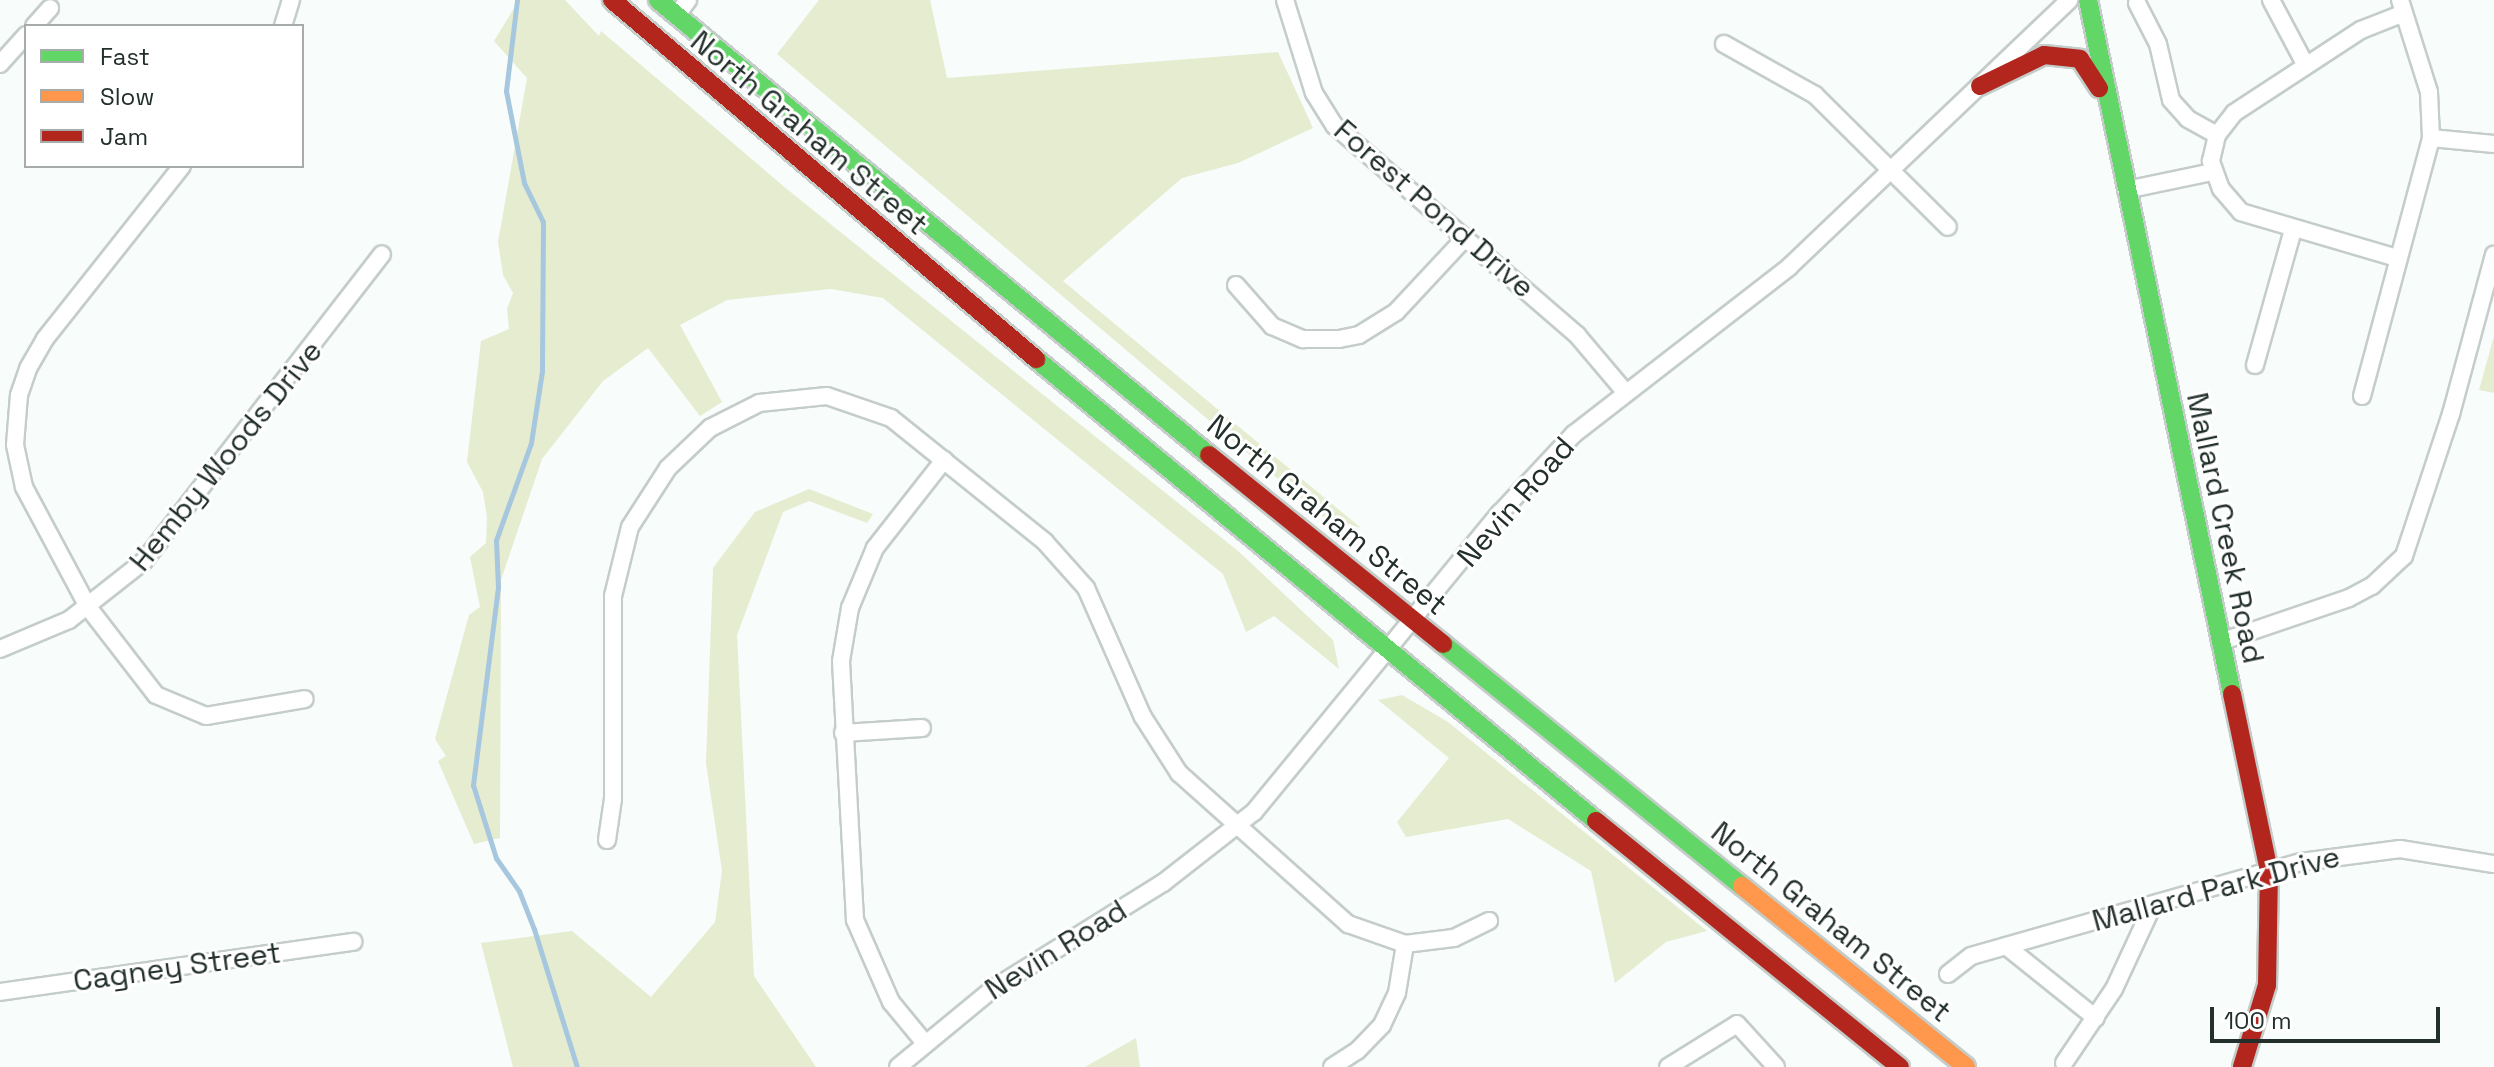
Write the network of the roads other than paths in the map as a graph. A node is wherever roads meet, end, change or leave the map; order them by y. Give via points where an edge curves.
1 (291, 0) edge
2 (612, 0) edge
3 (658, 0) edge
4 (688, 0) edge
5 (1285, 0) edge
6 (2069, 0) edge
7 (2088, 0) edge
8 (2271, 0) edge
9 (2137, 3) dead end
10 (2402, 7) edge
11 (50, 8) dead end
12 (676, 16) junction
13 (36, 24) edge
14 (284, 24) edge
15 (24, 37) edge
16 (1724, 44) dead end
17 (0, 64) edge
18 (2305, 64) junction
19 (1980, 86) junction
20 (2110, 108) junction
21 (2217, 135) junction
22 (2431, 138) junction
23 (2488, 143) edge
24 (180, 168) edge
25 (1893, 169) junction
26 (2212, 172) junction
27 (2126, 190) junction
28 (1948, 227) dead end
29 (2293, 230) junction
30 (1464, 239) junction
31 (382, 254) dead end
32 (2494, 255) edge
33 (2397, 258) junction
34 (1236, 285) dead end
35 (2255, 365) dead end
36 (1626, 393) junction
37 (2362, 396) dead end
38 (944, 460) junction
39 (88, 607) junction
40 (1413, 620) junction
41 (2220, 642) junction
42 (0, 649) edge
43 (1388, 652) junction
44 (305, 699) dead end
45 (922, 728) dead end
46 (843, 733) junction
47 (1236, 827) junction
48 (607, 840) dead end
49 (2494, 864) edge
50 (2269, 871) junction
51 (2153, 905) junction
52 (1489, 921) dead end
53 (353, 942) dead end
54 (1405, 944) junction
55 (2006, 946) junction
56 (1948, 974) dead end
57 (0, 992) edge
58 (2096, 1018) junction
59 (924, 1042) junction
60 (2064, 1063) dead end
61 (898, 1067) edge
62 (1332, 1067) edge
63 (1668, 1067) edge
64 (1776, 1067) edge
65 (1900, 1067) edge
66 (1966, 1067) edge
67 (2242, 1067) edge

1 - 14 street
2 - 43 main road, North Graham Street via 773,141
3 - 12 main road, North Graham Street
4 - 12 street
5 - 30 street, Forest Pond Drive via 1314,93 1335,126
6 - 19 street, Nevin Road
7 - 20 main road, Mallard Creek Road
8 - 18 street
9 - 21 street via 2158,44 2171,100 2188,119
10 - 18 street
10 - 22 street via 2429,92
11 - 13 street
12 - 40 main road, North Graham Street
15 - 17 street
16 - 25 street via 1815,95
18 - 21 street via 2234,113
19 - 20 main road via 2025,61 2071,56 2090,70
19 - 25 street, Nevin Road
20 - 27 main road, Mallard Creek Road
21 - 26 street
22 - 23 street
22 - 33 street
24 - 39 street via 45,339 19,395 15,445 24,487
25 - 28 street
25 - 36 street, Nevin Road via 1777,277
26 - 27 street
26 - 29 street via 2241,212
27 - 41 main road, Mallard Creek Road
29 - 33 street
29 - 35 street
30 - 34 street via 1396,312 1359,335 1303,339 1272,326
30 - 36 street, Forest Pond Drive via 1577,335
31 - 39 street, Hemby Woods Drive via 144,561
32 - 41 street via 2404,556 2372,586 2349,598
33 - 37 street
36 - 40 street, Nevin Road via 1539,470
38 - 46 street via 887,529 850,608 841,661
38 - 47 street via 1072,570 1099,610 1152,735 1179,773
38 - 48 street via 880,412 847,400 804,395 759,403 726,418 668,468 630,527 615,580 613,799
39 - 42 street, Hemby Woods Drive via 37,637
39 - 44 street via 141,682 174,706 219,716
40 - 43 street, Nevin Road
40 - 66 main road, North Graham Street
41 - 50 main road, Mallard Creek Road
43 - 47 street, Nevin Road via 1278,787
43 - 65 main road, North Graham Street
45 - 46 street
46 - 59 street via 855,920 891,1002
47 - 54 street via 1348,924
47 - 59 street, Nevin Road via 1189,865 994,988
49 - 50 street, Mallard Park Drive via 2387,849
50 - 51 street, Mallard Park Drive
50 - 67 main road, Mallard Creek Road via 2267,985
51 - 55 street, Mallard Park Drive
51 - 58 street via 2136,950
52 - 54 street via 1454,938
53 - 57 street, Cagney Street
54 - 62 street via 1397,993 1382,1025
55 - 56 street, Mallard Park Drive via 1971,956
55 - 58 street
58 - 60 street
59 - 61 street, Nevin Road
63 - 64 street via 1737,1024

